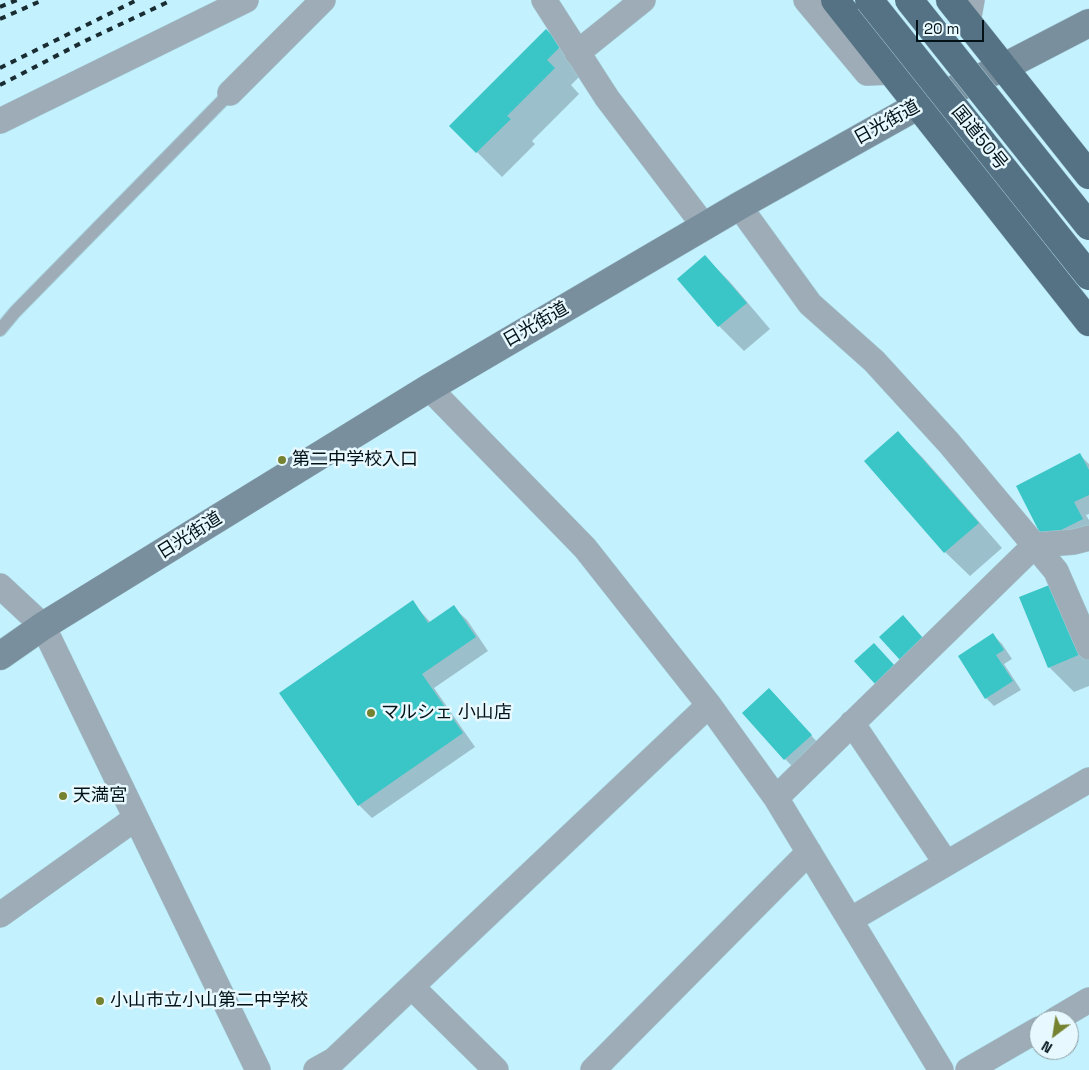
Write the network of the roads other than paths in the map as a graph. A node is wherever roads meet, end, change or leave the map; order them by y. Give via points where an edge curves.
1 (246, 0) edge
2 (322, 0) edge
3 (544, 0) edge
4 (643, 0) edge
5 (806, 0) edge
6 (835, 0) edge
7 (869, 0) edge
8 (909, 0) edge
9 (950, 0) edge
10 (970, 11) edge
11 (1089, 24) edge
12 (577, 53) junction
13 (1004, 67) junction
14 (893, 72) junction
15 (230, 93) joint
16 (920, 105) junction
17 (0, 121) edge
18 (1089, 175) edge
19 (739, 206) junction
20 (705, 226) junction
21 (1089, 226) edge
22 (1089, 276) edge
23 (1089, 322) edge
24 (0, 330) edge
25 (429, 388) junction
26 (1089, 538) edge
27 (1035, 545) junction
28 (0, 586) edge
29 (43, 626) junction
30 (1089, 647) edge
31 (0, 656) edge
32 (709, 705) junction
33 (852, 723) junction
34 (1089, 780) edge
35 (776, 798) junction
36 (136, 818) junction
37 (809, 852) junction
38 (946, 863) junction
39 (0, 915) edge
40 (850, 920) junction
41 (412, 987) junction
42 (1089, 1000) edge
43 (1072, 1010) edge
44 (1029, 1035) edge
45 (258, 1070) edge
46 (316, 1070) edge
47 (496, 1070) edge
48 (592, 1070) edge
49 (940, 1070) edge
50 (968, 1070) edge

1 - 17 street
2 - 15 street
3 - 12 street
4 - 12 street
5 - 14 street via 867,73
6 - 14 highway
7 - 22 highway, 国道50号, bridge
8 - 21 highway, 国道50号, bridge
9 - 10 highway
10 - 13 highway
11 - 13 main road, 日光街道
12 - 20 street via 607,98
13 - 16 main road, 日光街道
13 - 18 highway
14 - 16 highway
15 - 24 lane
16 - 19 main road, 日光街道
16 - 23 highway
19 - 20 main road, 日光街道
19 - 27 street via 810,304 874,361
20 - 25 main road, 日光街道
25 - 29 main road, 日光街道
25 - 32 street via 585,548
26 - 27 street
27 - 30 street via 1056,571
27 - 33 street
28 - 29 street
29 - 31 main road, 日光街道
29 - 36 street
32 - 35 street
32 - 41 street
33 - 35 street
33 - 38 street
34 - 38 street
35 - 37 street
36 - 39 street
36 - 45 street
37 - 40 street
37 - 48 street
38 - 40 street
40 - 49 street
41 - 46 street via 334,1060
41 - 47 street
42 - 43 street
44 - 50 street

